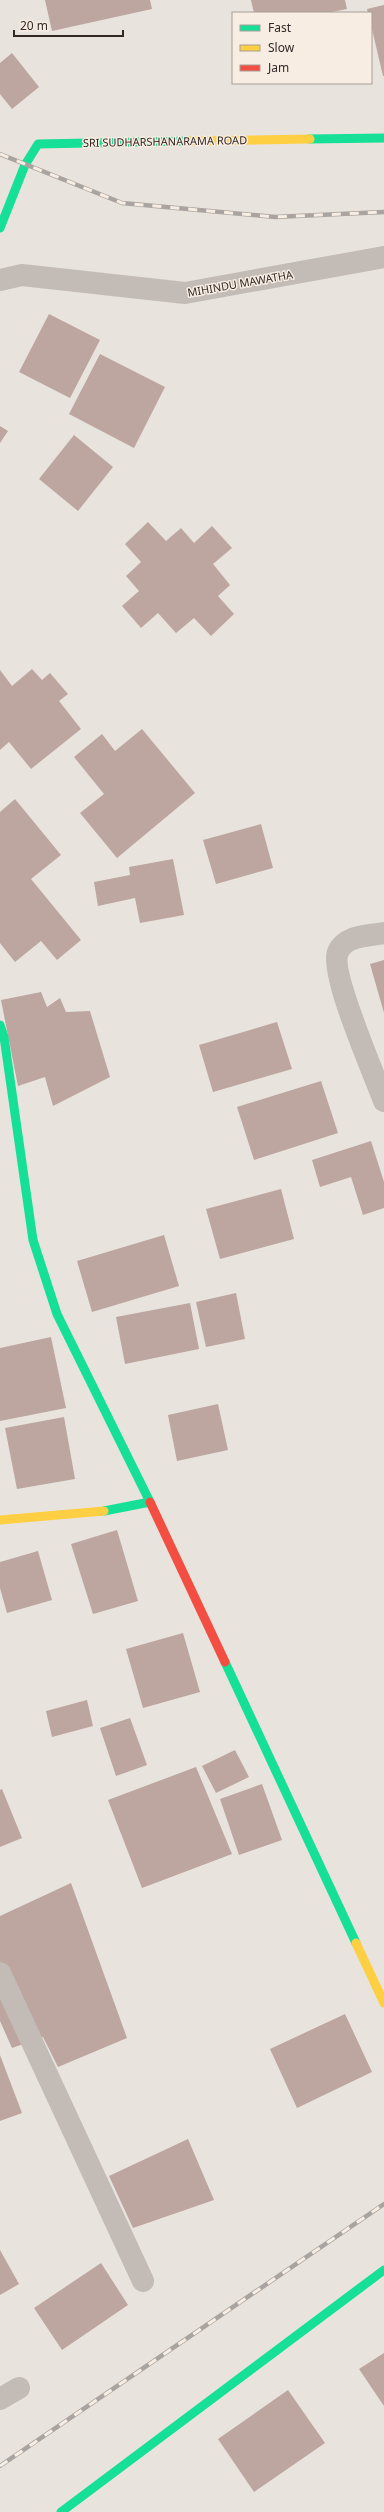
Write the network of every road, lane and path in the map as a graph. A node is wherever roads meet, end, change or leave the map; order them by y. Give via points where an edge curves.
1 (384, 138) edge
2 (0, 228) edge
3 (384, 257) edge
4 (0, 280) edge
5 (384, 933) edge
6 (0, 1025) edge
7 (384, 1101) edge
8 (150, 1502) junction
9 (0, 1520) edge
10 (0, 1973) edge
11 (384, 2003) edge
12 (384, 2270) edge
13 (143, 2281) dead end
14 (19, 2388) dead end
15 (0, 2399) edge
16 (61, 2512) edge

1 - 2 street, SRI SUDHARSHANARAMA ROAD via 38,144 25,164
3 - 4 street, MIHINDU MAWATHA via 185,293 22,275
5 - 7 street via 350,940 338,952 335,964
6 - 8 street via 4,1037 32,1240 57,1314
8 - 9 street via 118,1510
8 - 11 street
10 - 13 street
12 - 16 street
14 - 15 street

